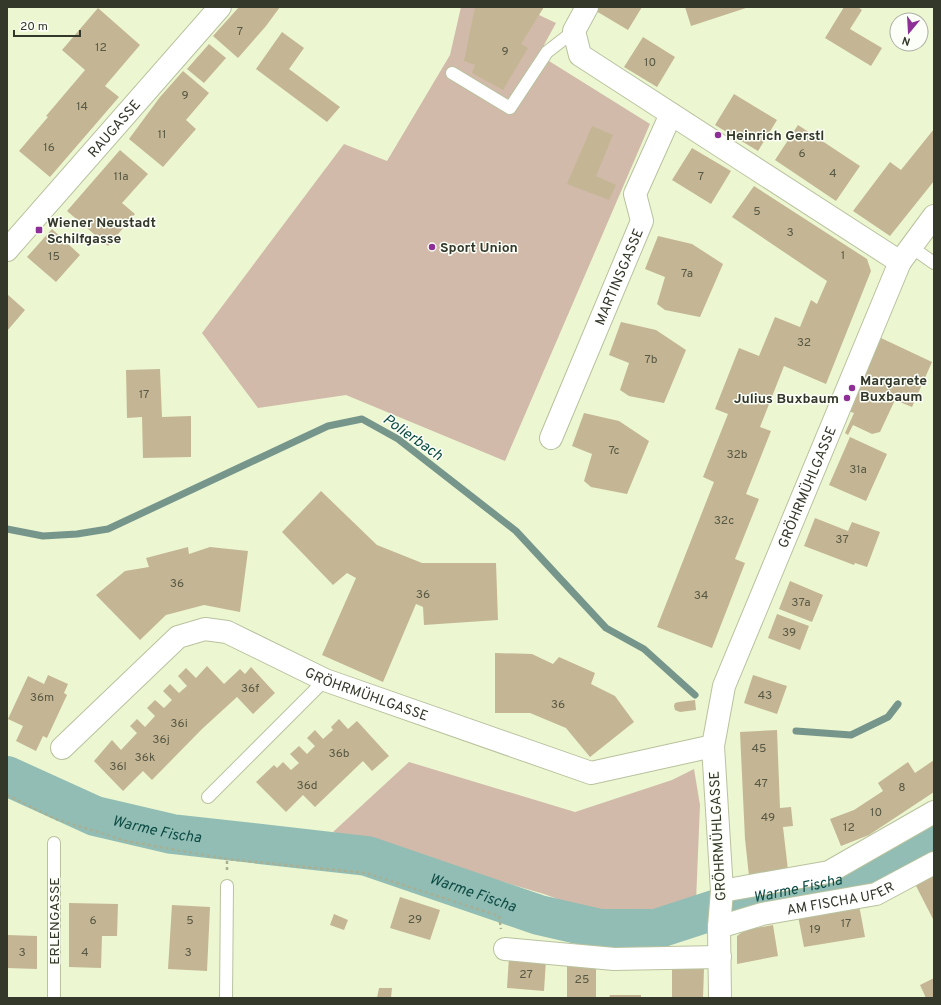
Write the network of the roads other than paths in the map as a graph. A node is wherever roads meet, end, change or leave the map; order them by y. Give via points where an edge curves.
1 (220, 7) edge
2 (587, 7) edge
3 (574, 31) junction
4 (452, 73) dead end
5 (671, 114) junction
6 (934, 216) edge
7 (7, 250) edge
8 (905, 254) junction
9 (934, 263) edge
10 (551, 438) dead end
11 (325, 680) junction
12 (713, 746) junction
13 (62, 748) dead end
14 (208, 797) dead end
15 (934, 812) edge
16 (54, 843) dead end
17 (934, 863) edge
18 (226, 886) dead end
19 (722, 891) junction
20 (719, 927) junction
21 (505, 949) road end
22 (720, 957) junction
23 (54, 998) edge
24 (226, 998) edge
25 (720, 998) edge

1 - 7 street, RAUGASSE
2 - 3 street
3 - 4 lane via 547,52 510,108
3 - 5 street via 580,55
5 - 8 street
5 - 10 street, MARTINSGASSE via 635,194 642,221
6 - 8 street, GRÖHRMÜHLGASSE
8 - 9 lane
8 - 12 street, GRÖHRMÜHLGASSE via 724,686
11 - 12 street, GRÖHRMÜHLGASSE via 591,773
11 - 13 street, GRÖHRMÜHLGASSE via 227,632 205,629 178,637
11 - 14 lane
12 - 19 street, GRÖHRMÜHLGASSE
15 - 19 street, AM FISCHA UFER via 829,872
16 - 23 lane, ERLENGASSE
17 - 20 street, AM FISCHA UFER via 876,894 762,914
18 - 24 lane
19 - 20 street, GRÖHRMÜHLGASSE
20 - 22 street, GRÖHRMÜHLGASSE
21 - 22 street via 614,959
22 - 25 street, GRÖHRMÜHLGASSE

